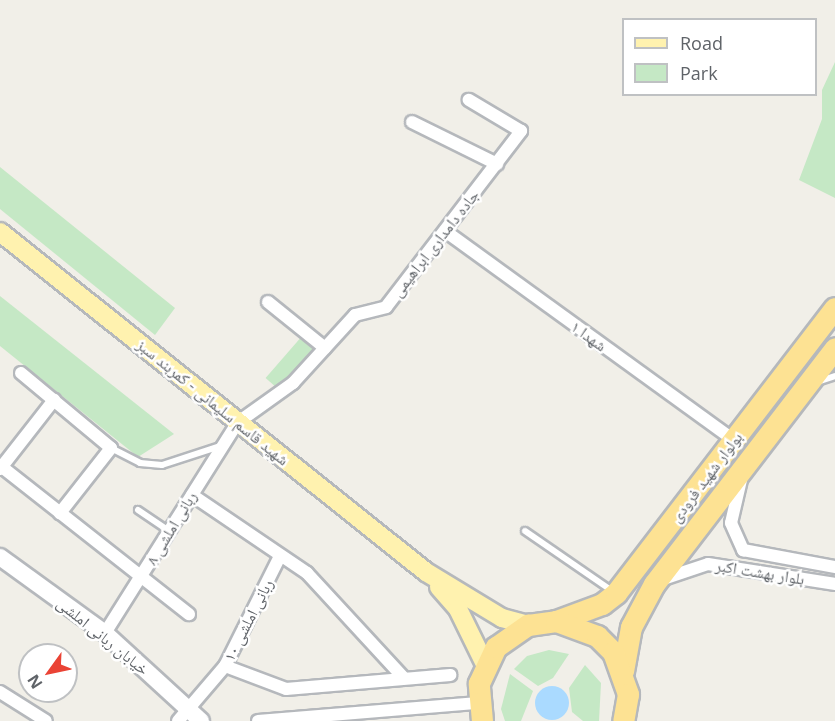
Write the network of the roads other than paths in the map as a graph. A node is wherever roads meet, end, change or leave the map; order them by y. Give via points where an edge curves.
1 (469, 100) dead end
2 (412, 122) dead end
3 (497, 164) junction
4 (445, 231) junction
5 (0, 232) edge
6 (268, 302) dead end
7 (835, 308) edge
8 (325, 348) junction
9 (835, 348) edge
10 (21, 373) dead end
11 (835, 376) edge
12 (808, 384) junction
13 (54, 400) junction
14 (237, 423) junction
15 (734, 440) junction
16 (220, 446) junction
17 (111, 448) junction
18 (747, 464) junction
19 (1, 468) edge
20 (192, 495) junction
21 (138, 510) dead end
22 (60, 513) junction
23 (170, 531) junction
24 (525, 531) dead end
25 (280, 556) junction
26 (0, 557) edge
27 (835, 567) edge
28 (426, 572) junction
29 (141, 577) junction
30 (654, 584) junction
31 (835, 584) edge
32 (616, 593) junction
33 (189, 614) dead end
34 (556, 621) junction
35 (528, 625) junction
36 (105, 633) junction
37 (485, 664) junction
38 (225, 666) junction
39 (623, 671) junction
40 (450, 675) dead end
41 (404, 678) junction
42 (0, 692) edge
43 (480, 712) edge
44 (183, 715) edge
45 (336, 719) edge
46 (625, 720) edge
47 (46, 721) edge
48 (201, 721) edge
49 (258, 721) edge

1 - 3 street, جاده دامداری ابراهیمی via 521,131
2 - 3 street
3 - 4 street, جاده دامداری ابراهیمی
4 - 8 street, جاده دامداری ابراهیمی via 386,307 355,315
4 - 15 street, شهدا ۱
5 - 14 main road, شهید قاسم سلیمانی - کمربند سبز
6 - 8 street
7 - 15 highway, بولوار شهید فرودی
8 - 14 street, جاده دامداری ابراهیمی via 293,383
9 - 12 highway, بولوار شهید فرودی
10 - 13 street
11 - 12 lane
12 - 18 highway, بولوار شهید فرودی
13 - 17 street
13 - 19 street
14 - 16 street, ربانی املشی ۸
14 - 28 main road, شهید قاسم سلیمانی - کمربند سبز
15 - 32 highway, بولوار شهید فرودی
16 - 17 lane via 162,465 140,463
16 - 20 street, ربانی املشی ۸
17 - 22 street
18 - 27 street, بلوار بهشت اکبر via 731,523 743,550
18 - 30 highway, بولوار شهید فرودی
19 - 22 street
20 - 23 street, ربانی املشی ۸
20 - 25 street
21 - 23 lane
22 - 29 street
23 - 29 street, ربانی املشی ۸
24 - 32 lane
25 - 38 street, ربانی املشی ۱۰
25 - 41 street via 307,573
26 - 36 street, خیابان ربانی املشی
28 - 35 main road via 502,618
28 - 37 main road via 458,609
29 - 33 street
29 - 36 street, ربانی املشی ۸
30 - 31 street, بلوار بهشت اکبر via 687,567 708,564
30 - 39 highway, بولوار شهید فرودی via 631,627
32 - 34 highway, بولوار شهید فرودی
34 - 35 highway
34 - 39 highway via 597,636
35 - 37 highway via 511,634
36 - 44 street, خیابان ربانی املشی
37 - 43 highway
38 - 41 street via 286,689
38 - 44 street, ربانی املشی ۱۰
39 - 46 highway, بولوار شهید فرودی
40 - 41 street
42 - 47 street
43 - 45 street
44 - 48 street, خیابان ربانی املشی
45 - 49 street

